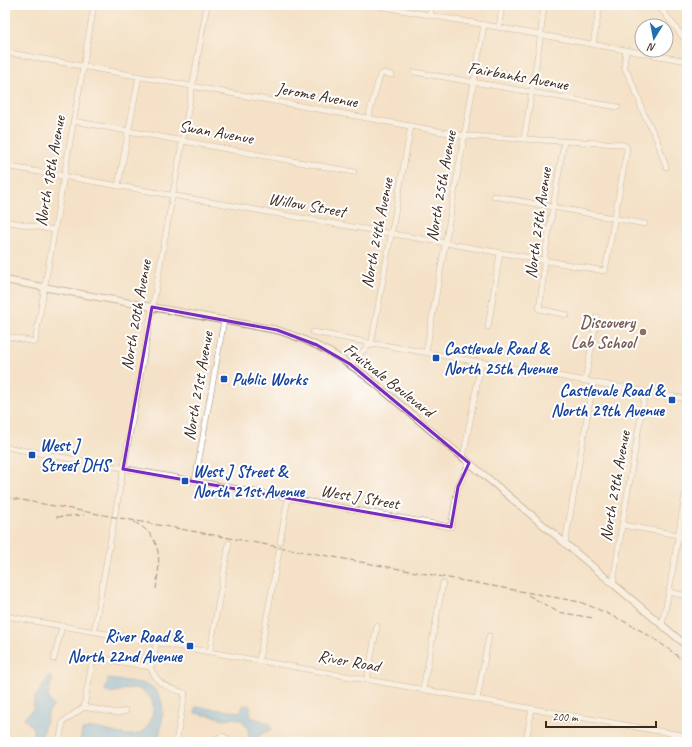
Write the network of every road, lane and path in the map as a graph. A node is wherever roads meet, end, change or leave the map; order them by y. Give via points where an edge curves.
1 (94, 5) edge
2 (207, 5) edge
3 (375, 5) edge
4 (432, 5) edge
5 (502, 5) edge
6 (544, 5) edge
7 (600, 5) edge
8 (658, 5) edge
9 (430, 15) junction
10 (484, 25) junction
11 (499, 27) junction
12 (540, 35) junction
13 (687, 42) edge
14 (593, 44) junction
15 (626, 50) junction
16 (5, 52) edge
17 (687, 61) edge
18 (83, 66) junction
19 (414, 72) dead end
20 (392, 75) dead end
21 (139, 76) junction
22 (474, 82) junction
23 (193, 86) junction
24 (532, 92) junction
25 (618, 108) dead end
26 (368, 118) junction
27 (73, 121) junction
28 (412, 126) junction
29 (129, 130) junction
30 (465, 136) junction
31 (524, 138) junction
32 (183, 140) junction
33 (564, 142) junction
34 (5, 166) edge
35 (666, 167) dead end
36 (354, 172) dead end
37 (64, 177) junction
38 (118, 186) junction
39 (173, 195) junction
40 (494, 196) dead end
41 (553, 207) junction
42 (615, 217) junction
43 (5, 220) edge
44 (645, 224) dead end
45 (54, 230) junction
46 (391, 234) junction
47 (445, 243) junction
48 (500, 253) junction
49 (544, 260) junction
50 (5, 280) edge
51 (44, 287) junction
52 (152, 307) junction
53 (566, 315) dead end
54 (597, 316) dead end
55 (224, 320) junction
56 (488, 327) dead end
57 (313, 332) dead end
58 (5, 336) edge
59 (371, 345) junction
60 (426, 352) junction
61 (481, 363) junction
62 (350, 364) junction
63 (585, 381) junction
64 (594, 383) junction
65 (645, 392) junction
66 (687, 399) edge
67 (5, 447) edge
68 (463, 458) junction
69 (469, 463) junction
70 (123, 469) junction
71 (195, 481) junction
72 (687, 482) edge
73 (288, 498) junction
74 (622, 525) junction
75 (679, 535) junction
76 (687, 539) edge
77 (280, 542) dead end
78 (229, 543) dead end
79 (565, 544) junction
80 (279, 551) dead end
81 (443, 583) dead end
82 (613, 584) junction
83 (669, 592) junction
84 (687, 596) edge
85 (5, 616) edge
86 (662, 624) junction
87 (62, 626) junction
88 (377, 626) dead end
89 (94, 631) junction
90 (489, 636) dead end
91 (156, 643) junction
92 (687, 646) edge
93 (210, 651) junction
94 (54, 659) dead end
95 (259, 660) junction
96 (150, 667) junction
97 (367, 679) junction
98 (423, 689) junction
99 (477, 699) junction
100 (84, 707) junction
101 (532, 708) junction
102 (126, 711) dead end
103 (687, 736) edge
104 (59, 742) edge
105 (176, 742) edge
106 (217, 742) edge
107 (228, 742) edge
108 (526, 742) edge

1 - 18 street, North 18th Avenue
2 - 23 street, North 20th Avenue
3 - 9 street
4 - 9 street
5 - 11 street
6 - 12 street
7 - 14 street
8 - 13 street
9 - 10 street
10 - 11 street
10 - 22 street, North 25th Avenue
11 - 12 street
12 - 14 street
12 - 24 street
14 - 15 street
15 - 17 street
15 - 35 street via 624,66 657,140
16 - 18 street, Jerome Avenue
18 - 21 street, Jerome Avenue
18 - 27 street, North 18th Avenue
19 - 22 street, Fairbanks Avenue
20 - 26 street via 380,75
21 - 23 street, Jerome Avenue
21 - 29 street
22 - 24 street, Fairbanks Avenue
22 - 30 street, North 25th Avenue
23 - 26 street, Jerome Avenue
23 - 32 street, North 20th Avenue
24 - 25 street, Fairbanks Avenue
24 - 31 street
26 - 28 street, Jerome Avenue
27 - 29 street, Swan Avenue
27 - 37 street, North 18th Avenue
28 - 30 street, Jerome Avenue
28 - 46 street, North 24th Avenue
29 - 32 street, Swan Avenue
29 - 38 street
30 - 31 street, Jerome Avenue
30 - 47 street, North 25th Avenue
31 - 33 street, Jerome Avenue
32 - 36 street, Swan Avenue
32 - 39 street, North 20th Avenue
33 - 41 street, North 27th Avenue
33 - 42 street, Jerome Avenue via 626,146
34 - 37 street, Willow Street
37 - 38 street, Willow Street
37 - 45 street, North 18th Avenue
38 - 39 street, Willow Street
39 - 46 street, Willow Street
39 - 52 street, North 20th Avenue
40 - 41 street
41 - 42 street
41 - 49 street, North 27th Avenue
42 - 44 street
42 - 49 street, Willow Street via 605,271
43 - 45 street
45 - 51 street, North 18th Avenue
46 - 47 street, Willow Street
46 - 59 street, North 24th Avenue
47 - 48 street, Willow Street
47 - 60 street, North 25th Avenue
48 - 49 street, Willow Street
48 - 56 street
49 - 53 street, North 27th Avenue via 539,309
50 - 51 main road, Fruitvale Boulevard
51 - 52 main road, Fruitvale Boulevard
51 - 58 street, North 18th Avenue via 35,342
52 - 55 main road, Fruitvale Boulevard
52 - 70 street, North 20th Avenue
54 - 63 street
55 - 62 main road, Fruitvale Boulevard via 296,336
55 - 71 street, North 21st Avenue
57 - 59 street
59 - 60 street
59 - 62 street
60 - 61 street
61 - 63 street
61 - 68 street
62 - 68 main road, Fruitvale Boulevard
63 - 64 street
64 - 65 street
64 - 79 street
65 - 66 street
65 - 74 street, North 29th Avenue
67 - 70 street, West J Street
68 - 69 main road, Fruitvale Boulevard
69 - 73 street, West J Street via 458,487 451,527
69 - 79 main road, Fruitvale Boulevard
70 - 71 street, West J Street
70 - 89 street, North 20th Avenue
71 - 73 street, West J Street
72 - 75 street
73 - 77 street
74 - 75 street
74 - 82 street, North 29th Avenue
75 - 76 street
75 - 83 street
78 - 93 street
79 - 82 main road, Fruitvale Boulevard
80 - 95 street
81 - 98 street
82 - 86 main road, Fruitvale Boulevard
83 - 84 street
83 - 86 street
85 - 87 street, River Road
86 - 92 main road, Fruitvale Boulevard
87 - 89 street, River Road
87 - 94 street
88 - 97 street
89 - 91 street, River Road
90 - 99 street
91 - 93 street, River Road
91 - 96 street
93 - 95 street, River Road
95 - 97 street, River Road
96 - 100 street via 94,659
96 - 105 street via 161,685 185,693
97 - 98 street, River Road
98 - 99 street, River Road
99 - 101 street, River Road
100 - 102 street via 116,713
100 - 104 street via 63,722
101 - 103 street, River Road
101 - 108 street
106 - 107 street via 222,736 227,738

